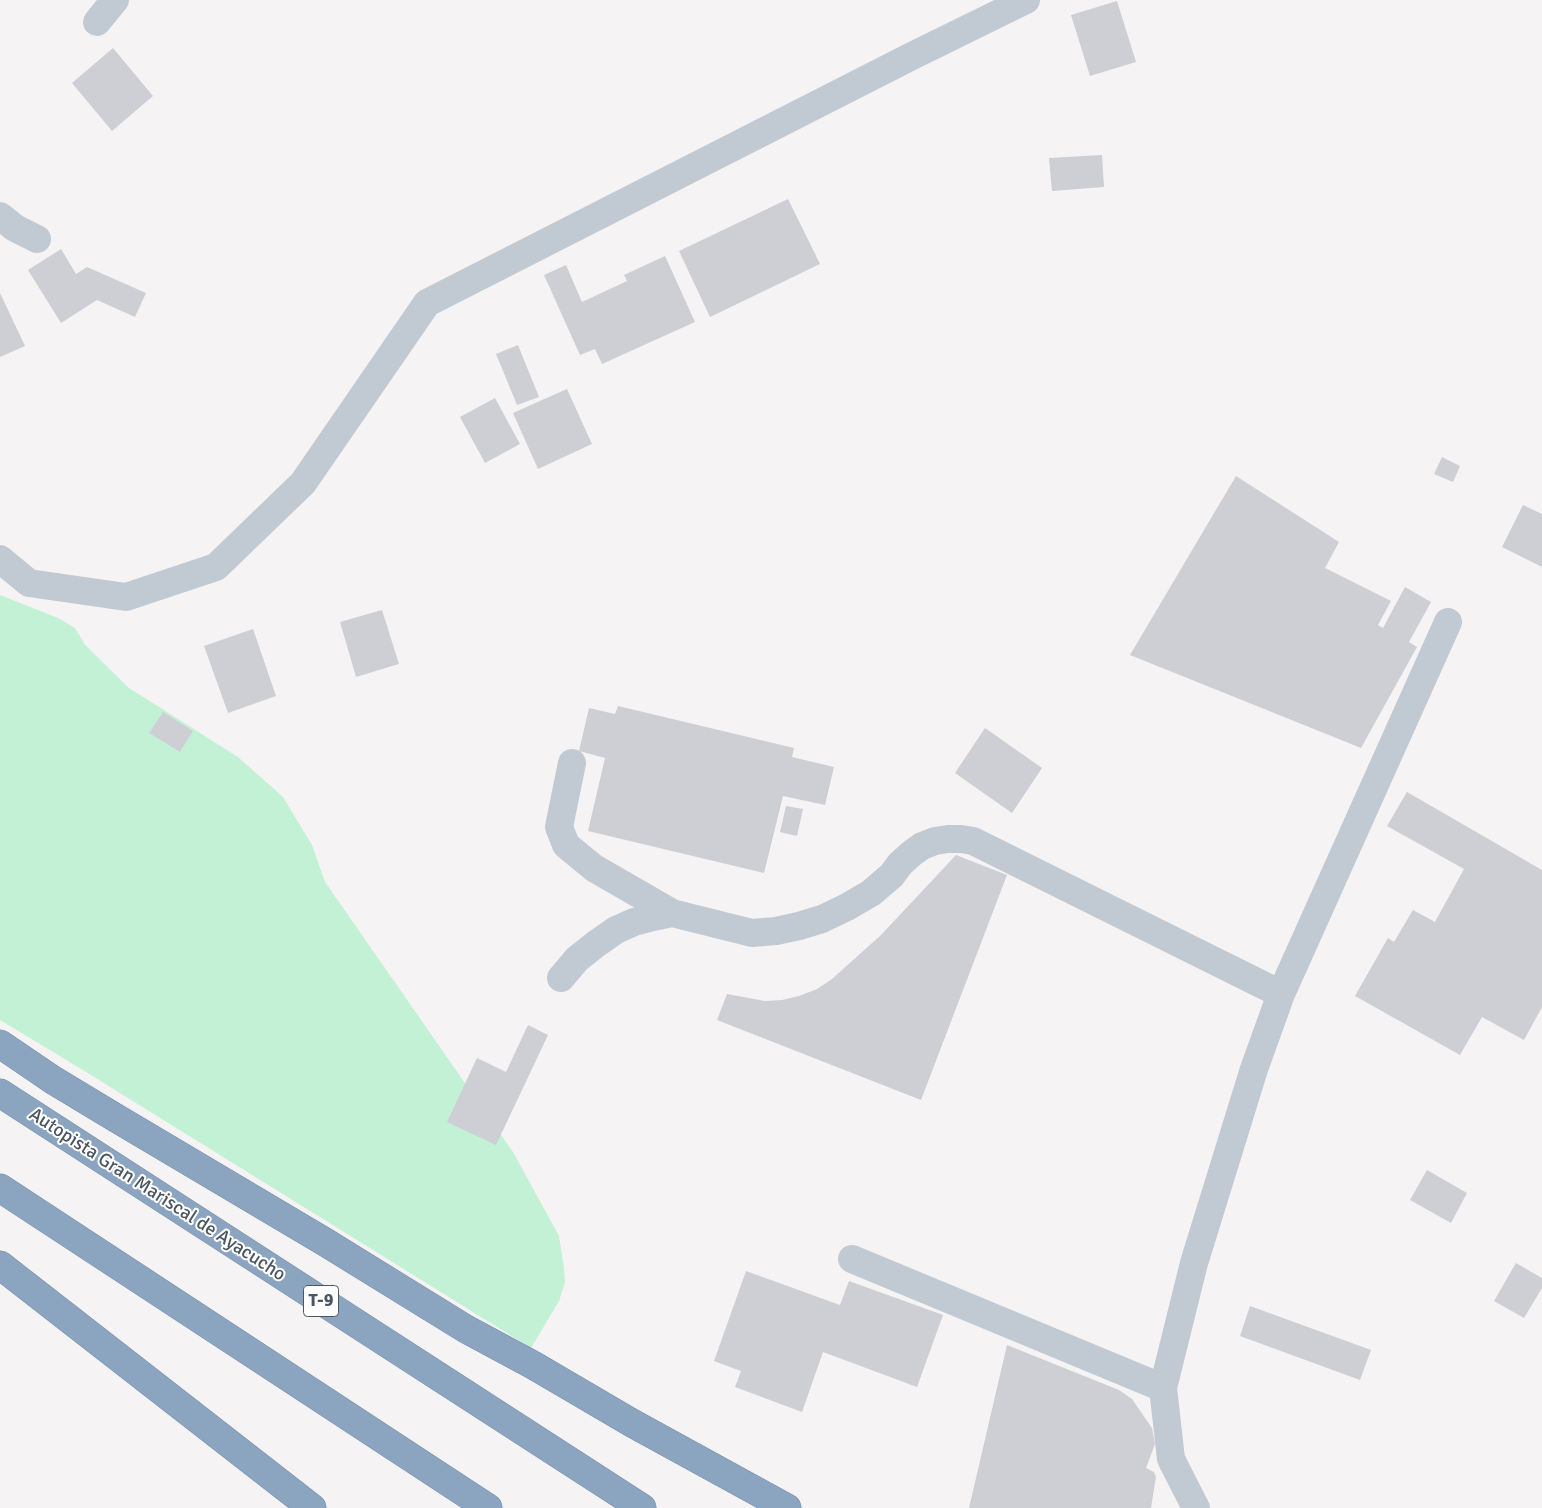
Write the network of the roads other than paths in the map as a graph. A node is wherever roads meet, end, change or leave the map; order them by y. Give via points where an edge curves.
1 (115, 0) edge
2 (1026, 0) edge
3 (97, 22) dead end
4 (0, 216) edge
5 (37, 239) dead end
6 (0, 559) edge
7 (1448, 622) dead end
8 (572, 763) dead end
9 (672, 912) junction
10 (562, 978) dead end
11 (1281, 994) junction
12 (0, 1044) edge
13 (0, 1093) edge
14 (0, 1188) edge
15 (852, 1259) dead end
16 (0, 1266) edge
17 (1163, 1388) junction
18 (312, 1508) edge
19 (488, 1508) edge
20 (642, 1508) edge
21 (787, 1508) edge
22 (1196, 1508) edge

1 - 3 street
2 - 6 street via 427,304 303,484 216,568 126,597 29,583
4 - 5 street
7 - 11 street
8 - 9 street via 558,827 566,845 594,868
9 - 10 street via 616,930 577,960
9 - 11 street via 752,933 799,926 847,907 870,893 922,846 935,841 961,839 973,841
11 - 17 street via 1254,1069 1194,1263
12 - 21 highway via 53,1080 466,1329
13 - 20 highway, Autopista Gran Mariscal de Ayacucho / T-9
14 - 19 highway
15 - 17 street
16 - 18 highway
17 - 22 street via 1171,1458

